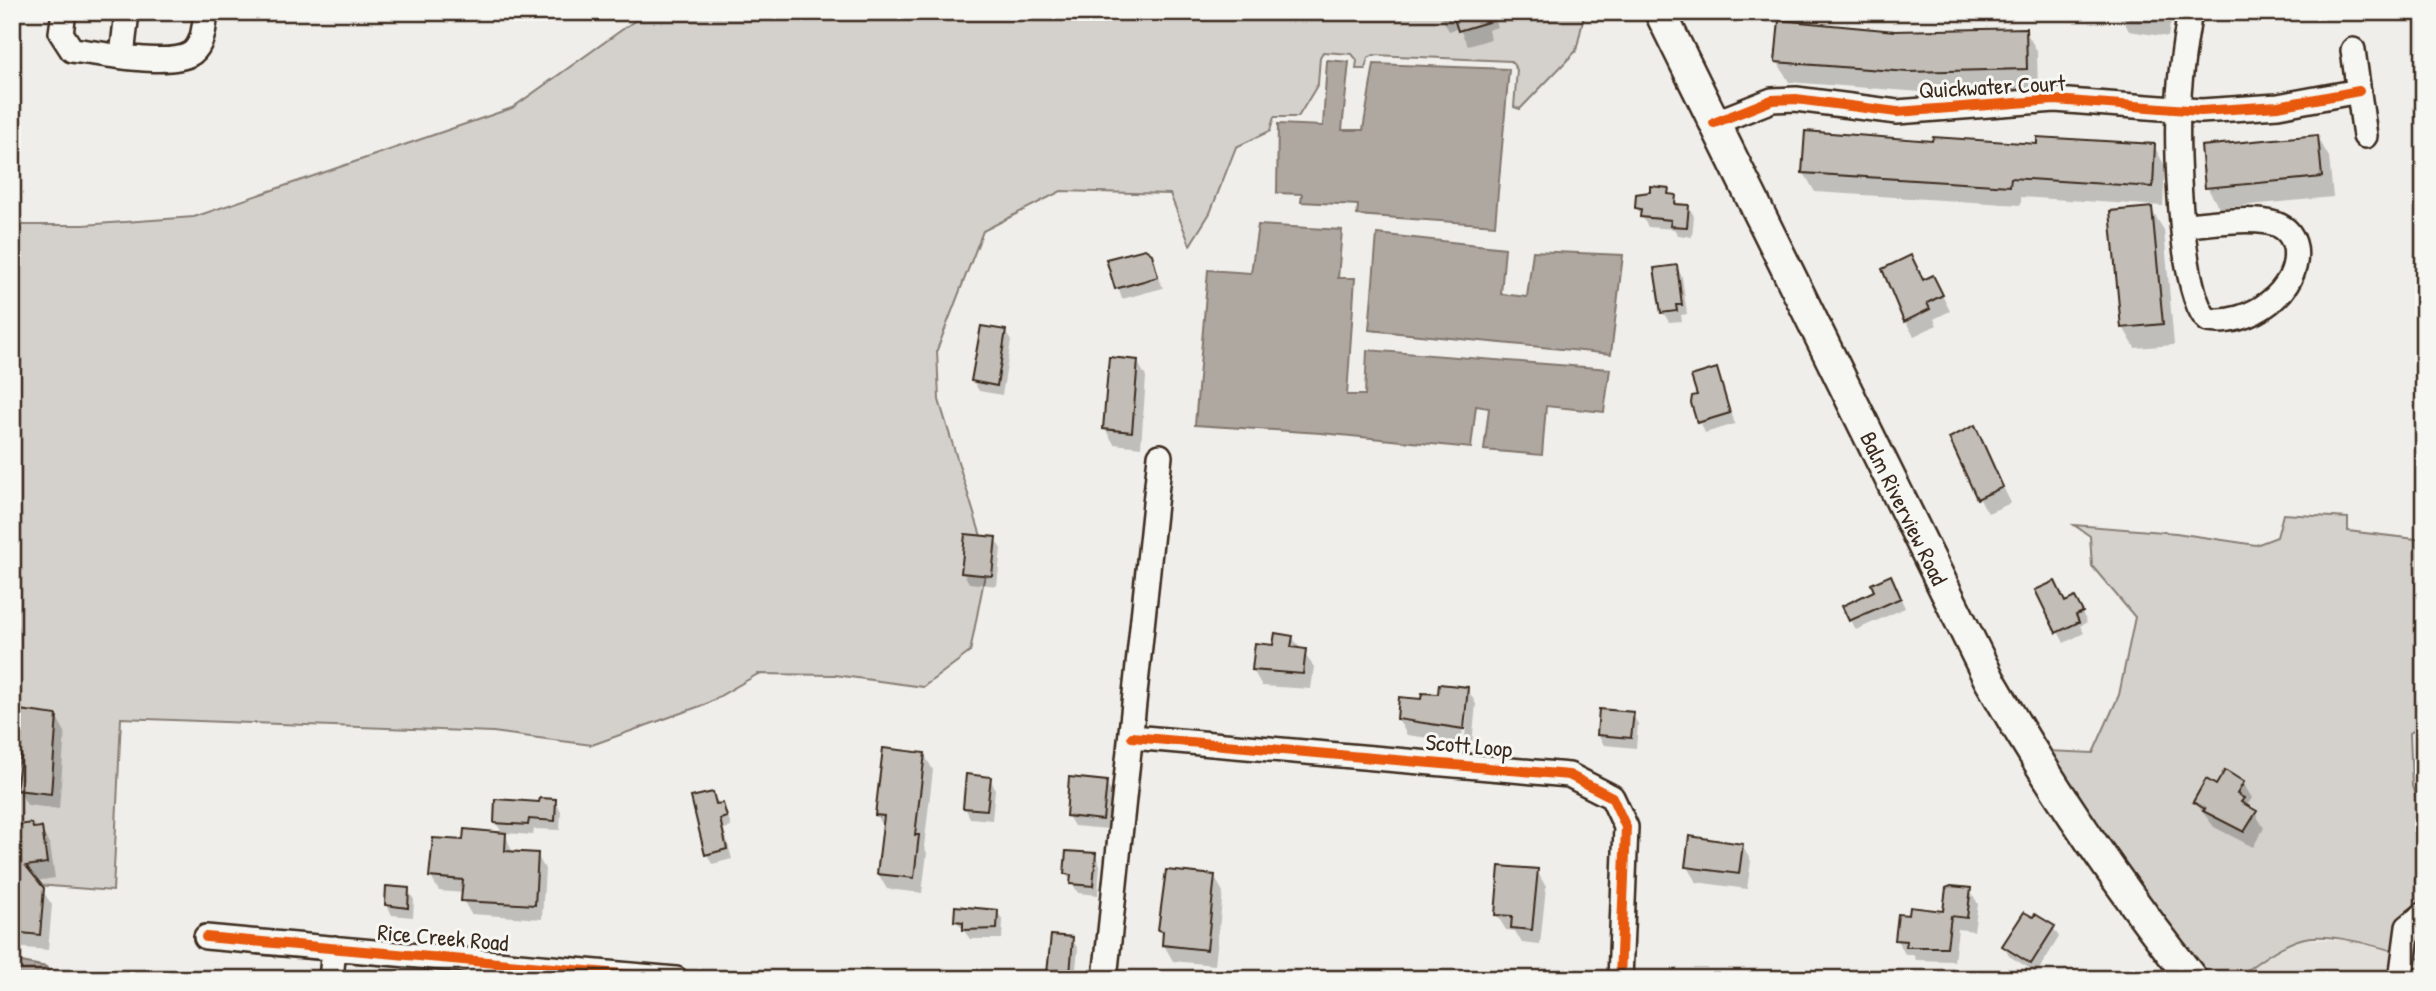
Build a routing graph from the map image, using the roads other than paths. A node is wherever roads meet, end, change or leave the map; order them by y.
1 (64, 12) edge
2 (127, 12) edge
3 (205, 12) edge
4 (1660, 12) edge
5 (2190, 12) edge
6 (2353, 50) dead end
7 (122, 56) junction
8 (2359, 91) junction
9 (2178, 110) junction
10 (1714, 123) junction
11 (2365, 136) dead end
12 (2183, 225) junction
13 (1160, 456) dead end
14 (1132, 737) junction
15 (2424, 914) edge
16 (206, 937) dead end
17 (334, 948) junction
18 (331, 979) edge
19 (676, 979) edge
20 (1105, 979) edge
21 (1620, 979) edge
22 (2192, 979) edge
23 (2401, 979) edge

1 - 7 street
2 - 7 street
3 - 7 street
4 - 10 main road, Balm Riverview Road
5 - 9 street
6 - 8 street
8 - 9 street, Quickwater Court
8 - 11 street
9 - 10 street, Quickwater Court
9 - 12 street
10 - 22 main road, Balm Riverview Road
12 - 12 street
13 - 14 street
14 - 20 street
14 - 21 street, Scott Loop
15 - 23 street
16 - 17 street, Rice Creek Road
17 - 18 street
17 - 19 street, Rice Creek Road

